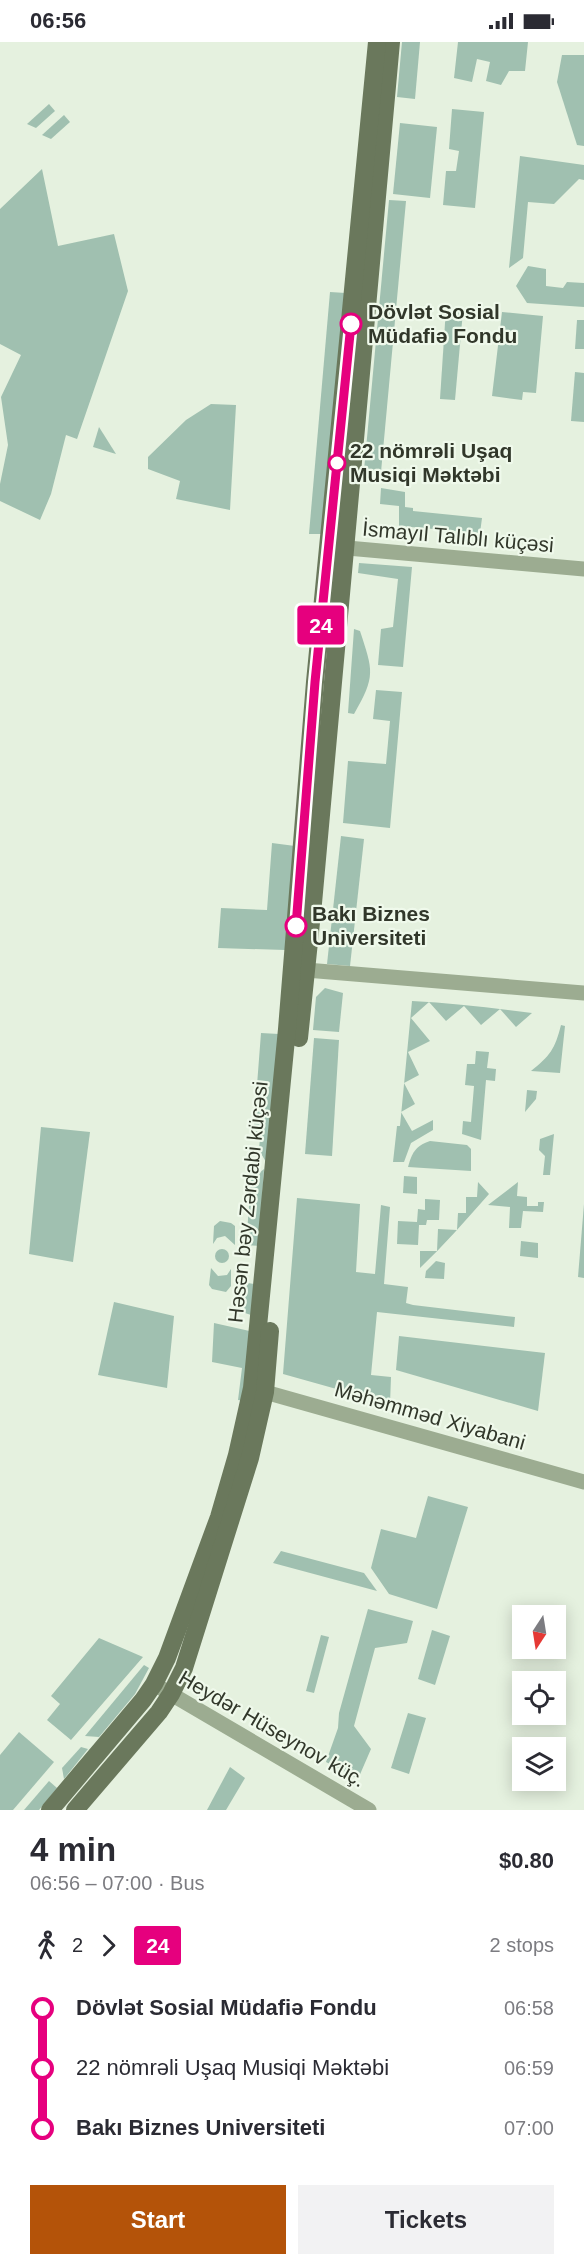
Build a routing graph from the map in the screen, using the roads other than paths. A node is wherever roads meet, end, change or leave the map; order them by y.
1 (376, 42) edge
2 (391, 42) edge
3 (337, 547) junction
4 (584, 569) edge
5 (311, 836) junction
6 (306, 970) junction
7 (584, 993) edge
8 (264, 1392) junction
9 (584, 1482) edge
10 (154, 1684) junction
11 (171, 1694) junction
12 (143, 1700) junction
13 (159, 1712) junction
14 (50, 1810) edge
15 (75, 1810) edge
16 (369, 1810) edge

1 - 3 main road
2 - 3 main road
3 - 4 street, İsmayıl Talıblı küçəsi
3 - 5 main road, Həsən bəy Zərdabi küçəsi
5 - 6 main road, Həsən bəy Zərdabi küçəsi
5 - 10 main road, Həsən bəy Zərdabi küçəsi
6 - 7 street
6 - 8 main road, Həsən bəy Zərdabi küçəsi
8 - 9 street, Məhəmməd Xiyabani
8 - 11 main road, Həsən bəy Zərdabi küçəsi
10 - 11 street, Heydər Hüseynov küç.
10 - 12 main road, Həsən bəy Zərdabi küçəsi
11 - 13 main road, Həsən bəy Zərdabi küçəsi
11 - 16 street, Heydər Hüseynov küç.
12 - 13 main road
12 - 14 main road, Həsən bəy Zərdabi küçəsi
13 - 15 main road, Həsən bəy Zərdabi küçəsi

